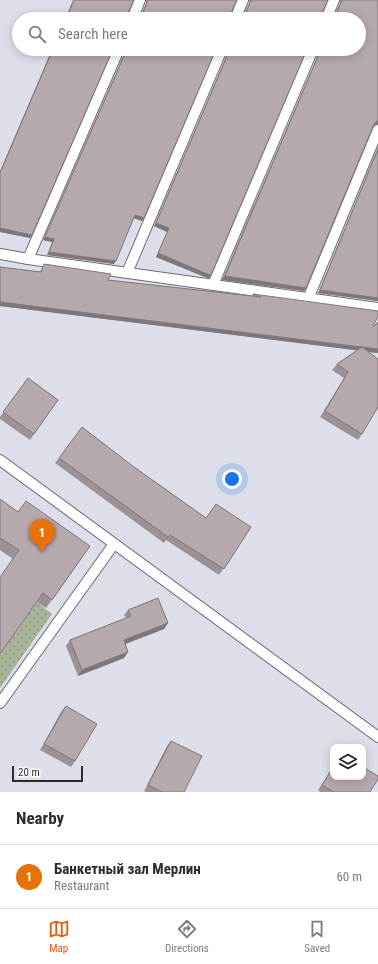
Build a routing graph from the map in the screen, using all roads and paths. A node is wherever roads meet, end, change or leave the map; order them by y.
1 (140, 0) edge
2 (242, 0) edge
3 (334, 0) edge
4 (135, 12) edge
5 (237, 12) edge
6 (329, 12) edge
7 (116, 56) edge
8 (219, 56) edge
9 (310, 56) edge
10 (378, 130) edge
11 (0, 254) edge
12 (28, 259) junction
13 (127, 273) junction
14 (212, 285) junction
15 (308, 299) junction
16 (378, 308) edge
17 (0, 460) edge
18 (114, 544) junction
19 (0, 703) edge
20 (378, 737) edge

1 - 4 lane
2 - 5 lane
3 - 6 lane
7 - 12 lane
8 - 13 lane
9 - 14 lane
10 - 15 lane
11 - 12 lane
12 - 13 lane
13 - 14 lane
14 - 15 lane
15 - 16 lane
17 - 18 lane
18 - 19 lane
18 - 20 lane

